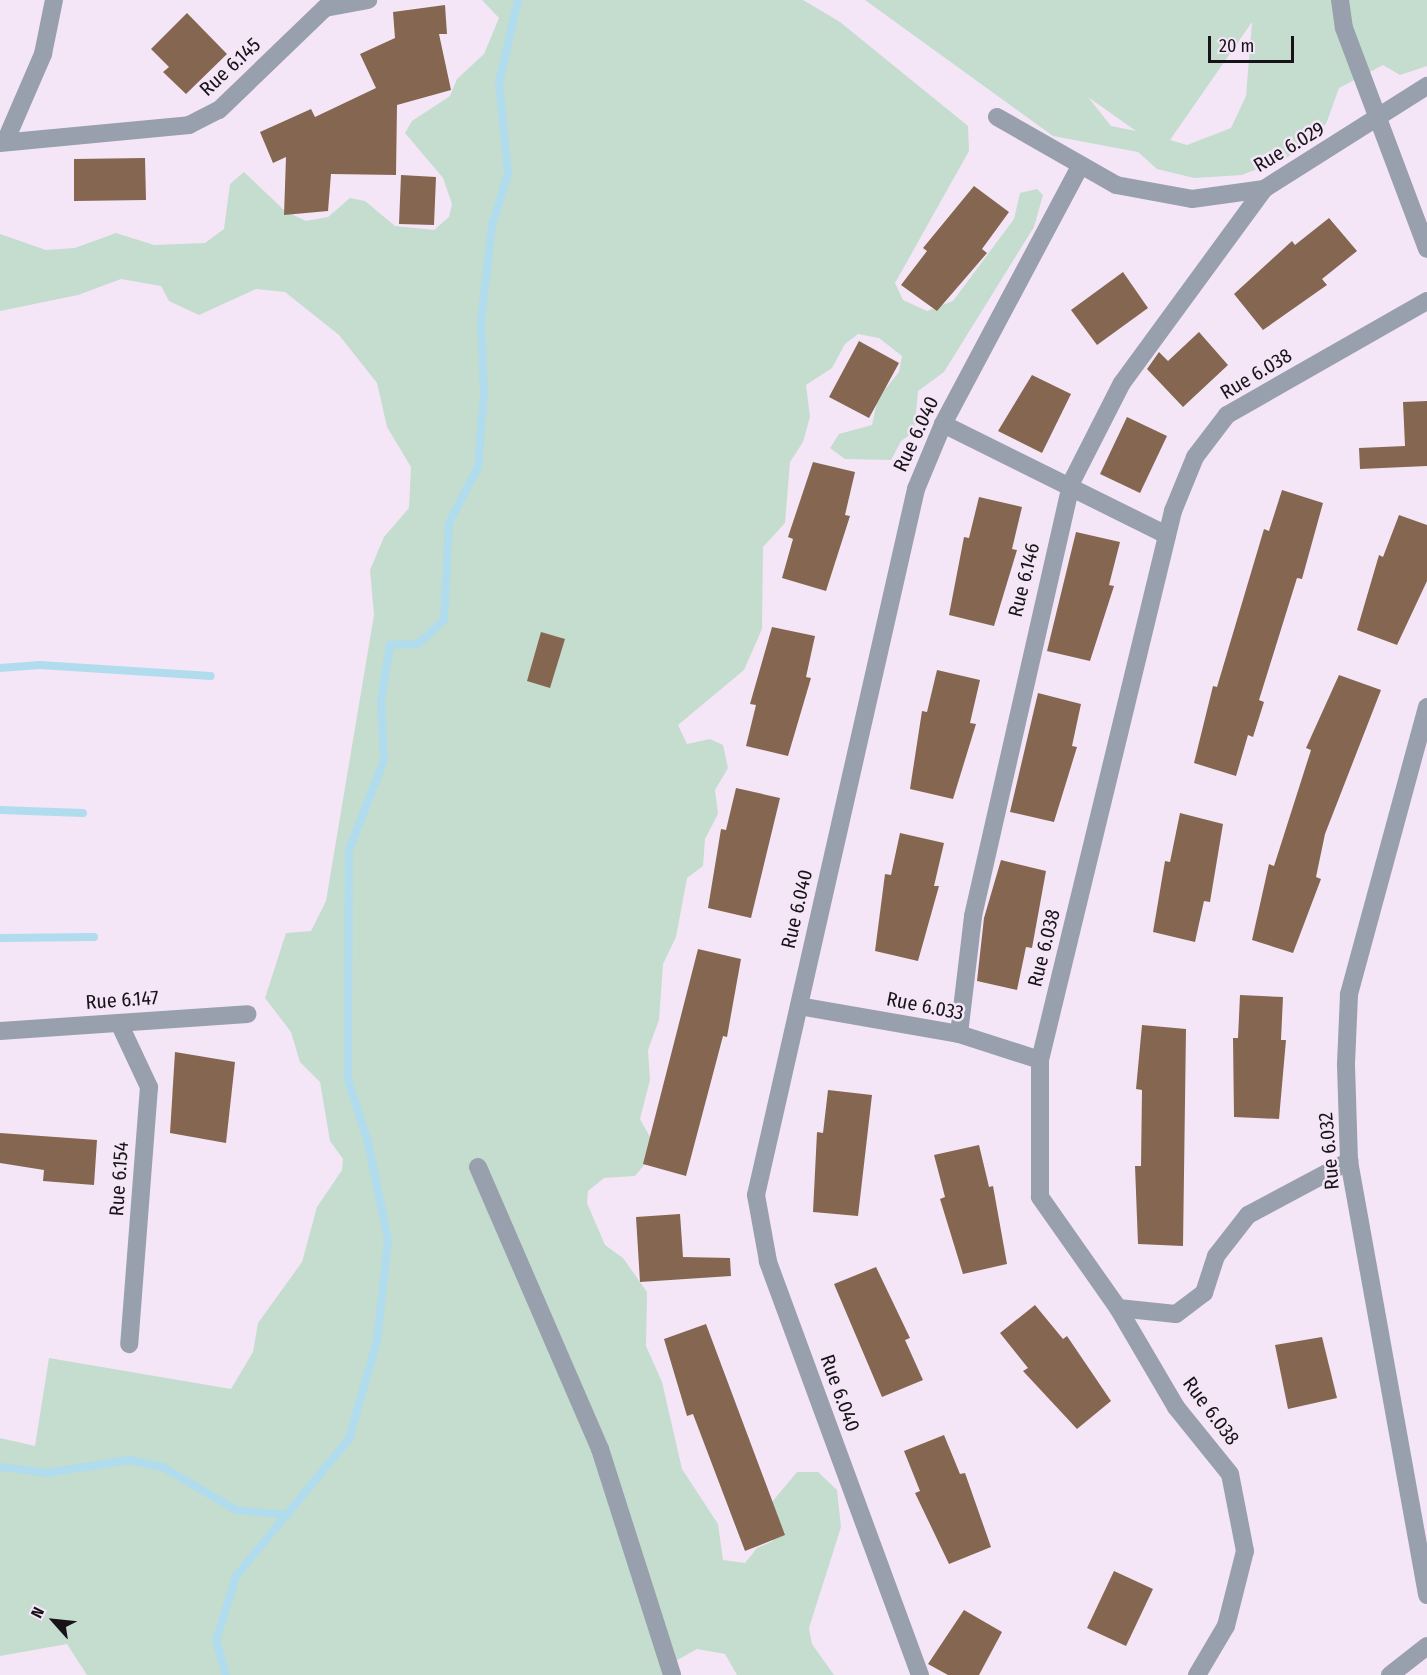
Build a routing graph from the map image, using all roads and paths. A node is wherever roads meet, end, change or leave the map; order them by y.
1 (54, 0) edge
2 (368, 0) edge
3 (1340, 0) edge
4 (1427, 86) edge
5 (997, 117) dead end
6 (1381, 117) junction
7 (2, 142) edge
8 (1079, 168) junction
9 (1264, 189) junction
10 (1427, 249) edge
11 (1427, 301) edge
12 (943, 424) junction
13 (1071, 483) junction
14 (1167, 535) junction
15 (1427, 707) edge
16 (799, 1006) junction
17 (247, 1014) dead end
18 (119, 1023) junction
19 (0, 1031) edge
20 (958, 1034) junction
21 (1040, 1060) junction
22 (1349, 1161) junction
23 (478, 1167) dead end
24 (1118, 1308) junction
25 (129, 1344) dead end
26 (1427, 1595) edge
27 (1427, 1646) edge
28 (672, 1675) edge
29 (920, 1675) edge
30 (1197, 1675) edge
31 (1390, 1675) edge

1 - 7 street
2 - 7 street, Rue 6.145
3 - 6 street
4 - 6 street, Rue 6.029
5 - 8 street, Rue 6.029
6 - 9 street, Rue 6.029
6 - 10 street
8 - 9 street, Rue 6.029
8 - 12 street, Rue 6.040
9 - 13 street, Rue 6.146
11 - 14 street, Rue 6.038
12 - 13 street
12 - 16 street, Rue 6.040
13 - 14 street
13 - 20 street, Rue 6.146
14 - 21 street, Rue 6.038
15 - 22 street, Rue 6.032
16 - 20 street, Rue 6.033
16 - 29 street, Rue 6.040
17 - 18 street, Rue 6.147
18 - 19 street, Rue 6.147
18 - 25 street, Rue 6.154
20 - 21 street, Rue 6.033
21 - 24 street, Rue 6.038
22 - 24 street
22 - 26 street, Rue 6.032
23 - 28 street
24 - 30 street, Rue 6.038
27 - 31 street

